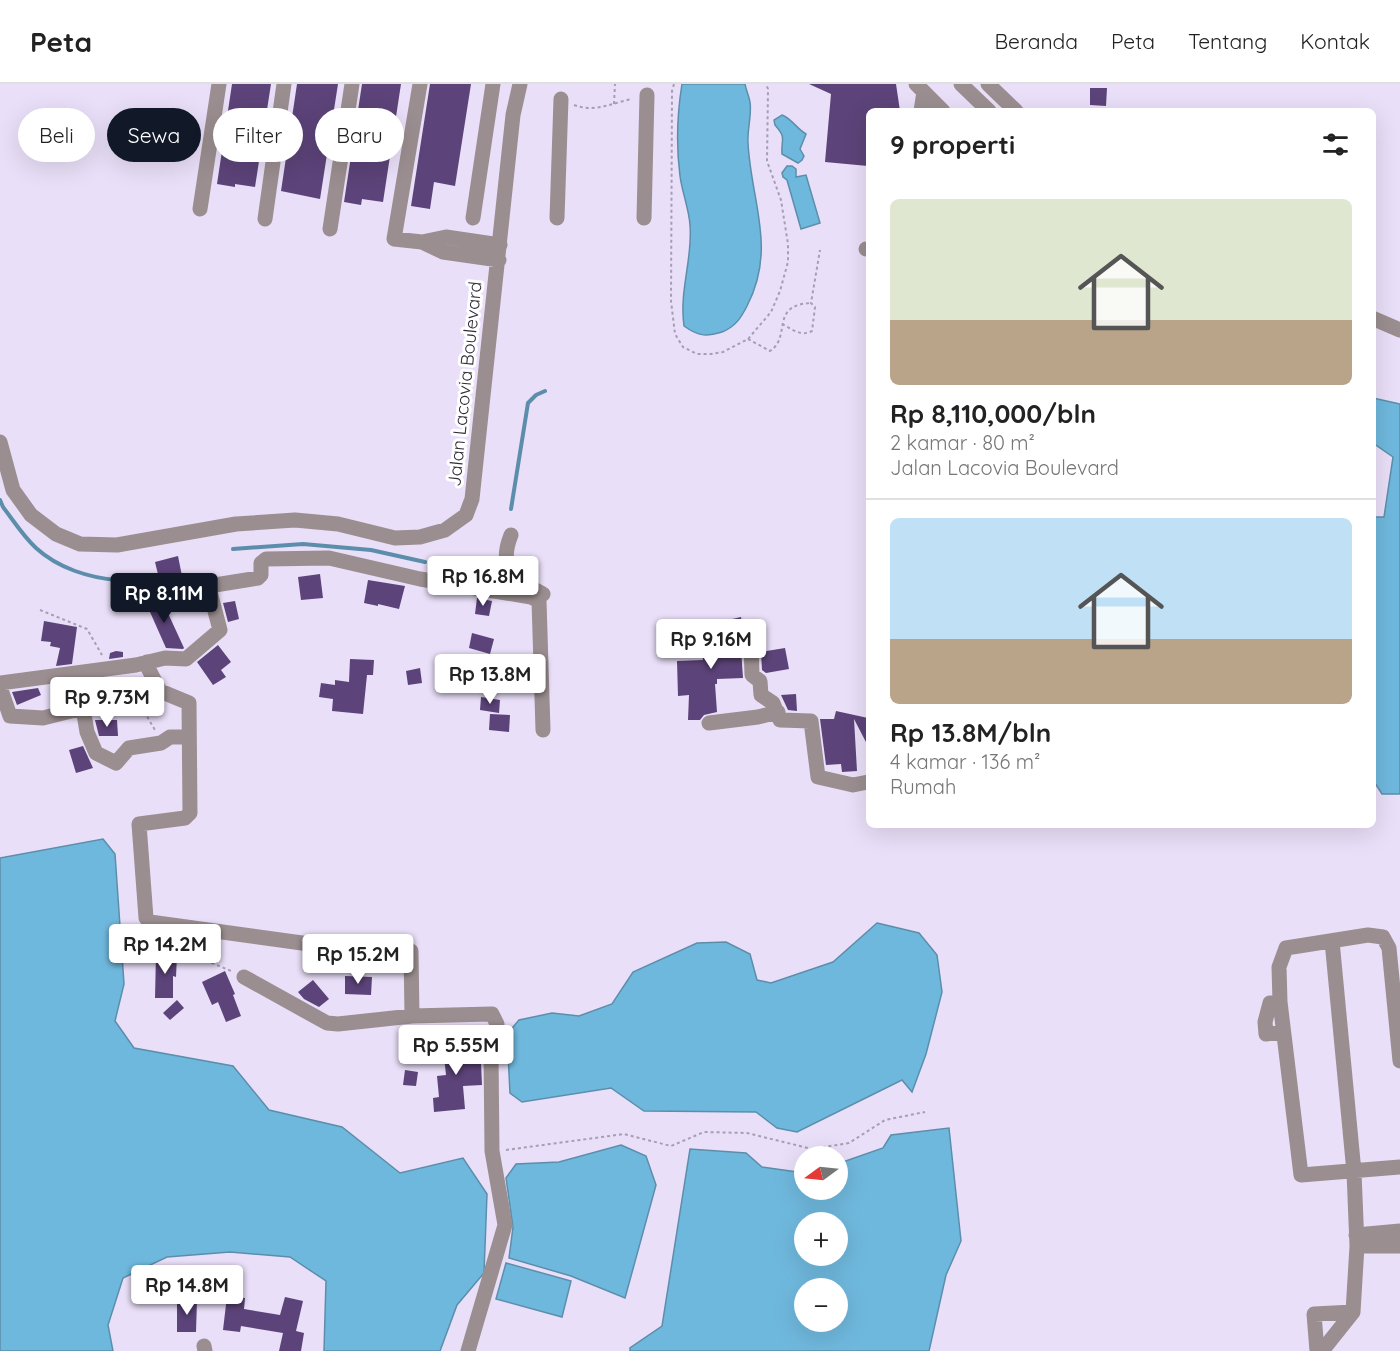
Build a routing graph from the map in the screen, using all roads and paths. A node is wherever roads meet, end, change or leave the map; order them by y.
1 (219, 84) edge
2 (285, 84) edge
3 (352, 84) edge
4 (420, 84) edge
5 (493, 84) edge
6 (520, 84) edge
7 (615, 84) edge
8 (674, 84) edge
9 (766, 84) edge
10 (961, 84) edge
11 (988, 84) edge
12 (920, 88) edge
13 (647, 91) edge
14 (561, 99) joint
15 (614, 104) junction
16 (921, 108) edge
17 (940, 108) edge
18 (986, 108) edge
19 (1013, 108) edge
20 (200, 209) dead end
21 (473, 218) dead end
22 (556, 218) dead end
23 (644, 218) dead end
24 (265, 219) dead end
25 (330, 229) dead end
26 (820, 250) dead end
27 (500, 252) junction
28 (811, 303) junction
29 (1376, 320) edge
30 (782, 324) junction
31 (1400, 330) edge
32 (748, 339) junction
33 (0, 441) edge
34 (511, 535) dead end
35 (539, 601) junction
36 (751, 643) dead end
37 (147, 662) junction
38 (0, 685) edge
39 (778, 712) junction
40 (709, 723) dead end
41 (543, 730) dead end
42 (189, 736) junction
43 (866, 782) edge
44 (193, 928) junction
45 (1332, 941) junction
46 (244, 977) joint
47 (412, 1016) junction
48 (1400, 1060) edge
49 (925, 1112) dead end
50 (492, 1151) junction
51 (1400, 1167) edge
52 (1353, 1172) junction
53 (1400, 1231) edge
54 (1357, 1241) junction
55 (1400, 1246) edge
56 (1353, 1312) junction
57 (468, 1351) edge
58 (1317, 1351) edge
59 (1322, 1351) edge

1 - 20 street
2 - 24 street
3 - 25 street
4 - 27 street
5 - 21 street
6 - 27 street, Jalan Lacovia Boulevard
7 - 15 path
8 - 32 path
9 - 32 path
10 - 18 street
11 - 19 street
12 - 16 street
12 - 17 street
13 - 15 path
13 - 23 street
14 - 15 path
14 - 22 street
26 - 28 path
27 - 33 street, Jalan Lacovia Boulevard
28 - 30 path
28 - 30 path
29 - 31 street
30 - 32 path
34 - 35 street
35 - 37 street
35 - 41 street
36 - 39 street
37 - 38 street
37 - 42 street
38 - 42 street
39 - 40 street
39 - 43 street
42 - 44 street
44 - 46 path
44 - 47 street
45 - 48 street
45 - 52 street
45 - 52 street
46 - 47 street
47 - 50 street
49 - 50 path
50 - 57 street
51 - 52 street
52 - 54 street
53 - 54 street
54 - 55 street
54 - 56 street
56 - 58 street
56 - 59 street

